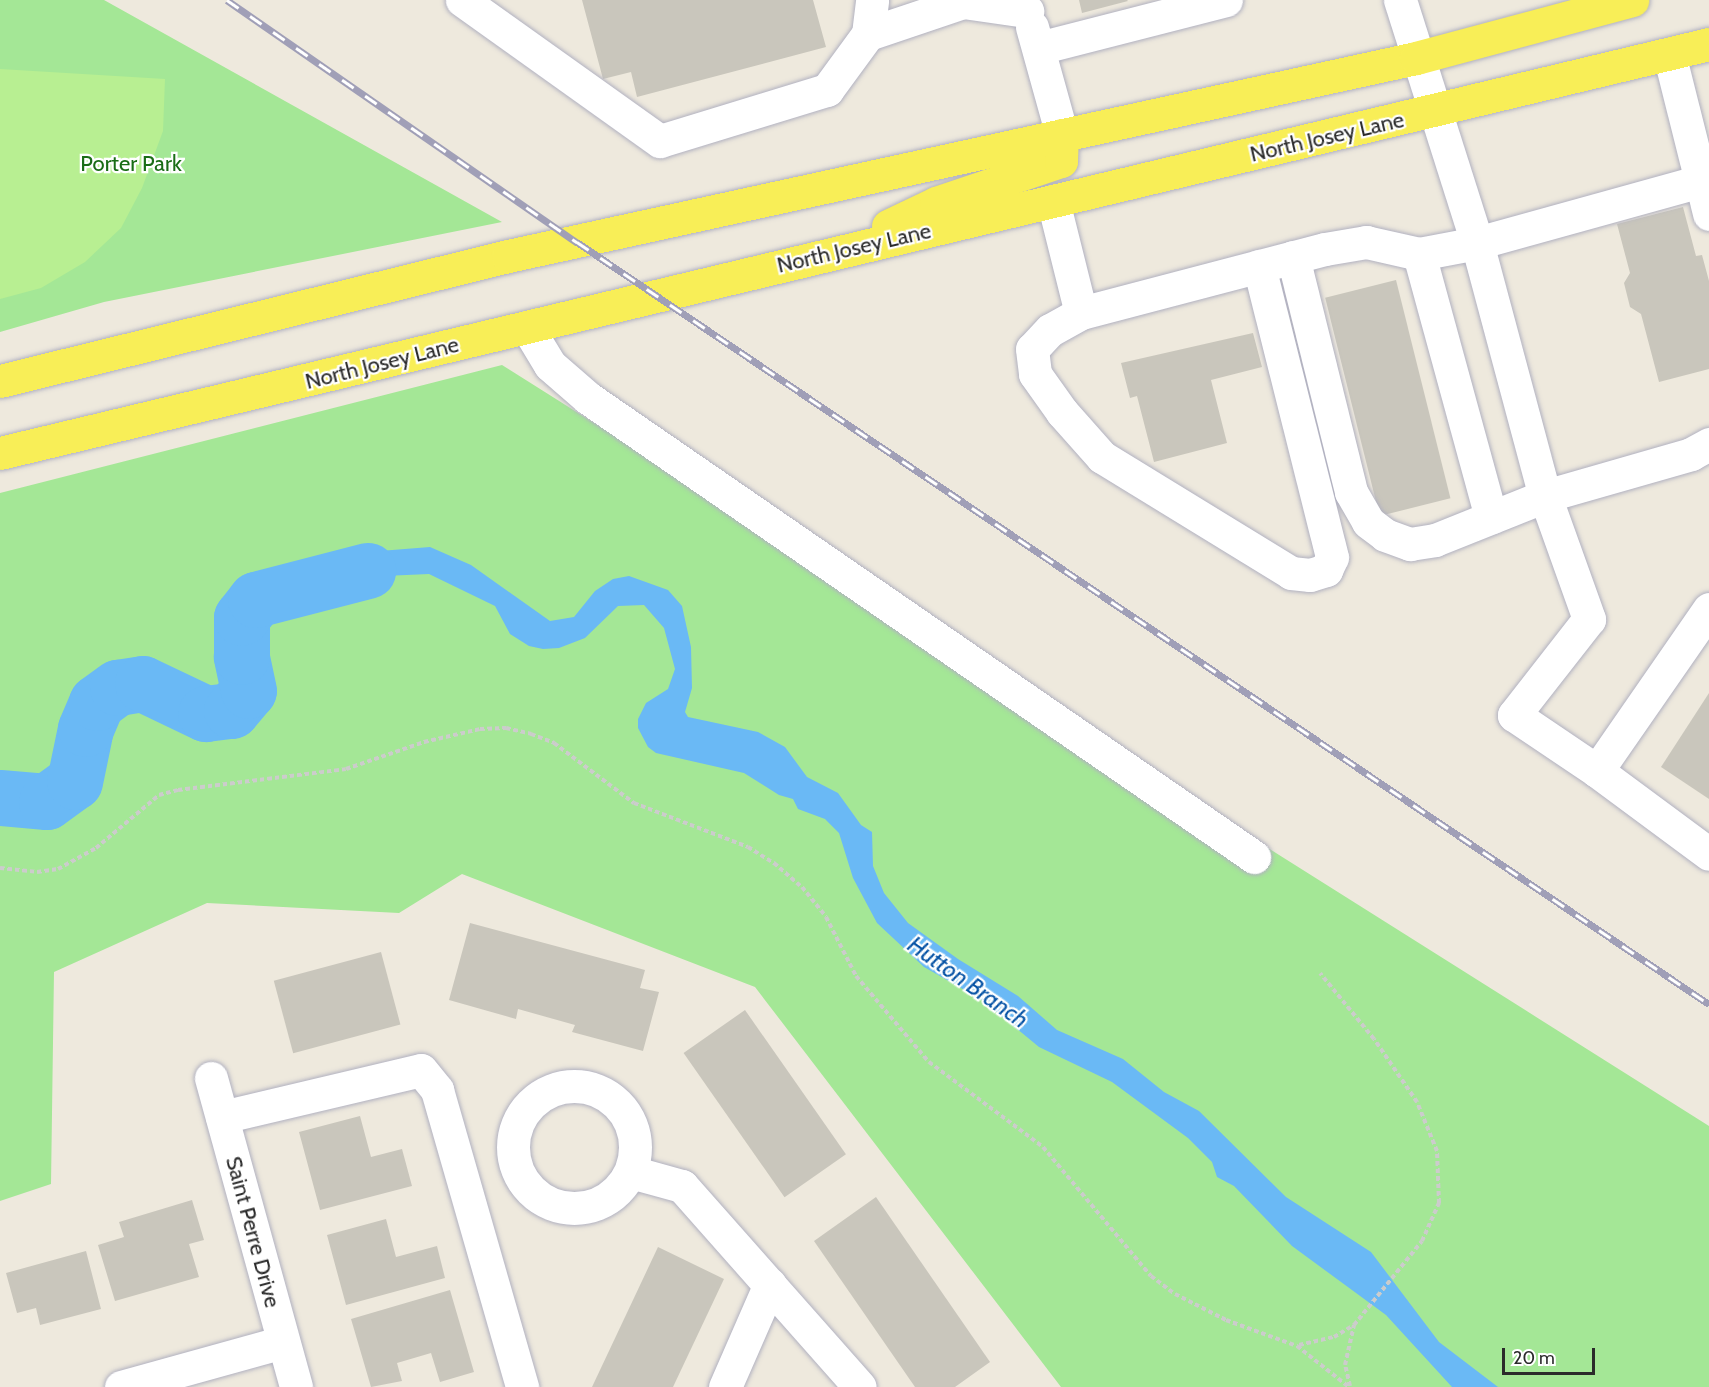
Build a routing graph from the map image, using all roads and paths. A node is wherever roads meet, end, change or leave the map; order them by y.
1 (462, 0) edge
2 (872, 0) edge
3 (1226, 0) edge
4 (1400, 0) edge
5 (1632, 0) edge
6 (1026, 6) edge
7 (868, 34) junction
8 (1709, 44) edge
9 (1039, 48) junction
10 (1669, 54) junction
11 (1416, 58) junction
12 (1433, 112) junction
13 (1062, 135) junction
14 (1701, 181) junction
15 (1053, 201) junction
16 (1709, 214) edge
17 (1477, 243) junction
18 (830, 254) junction
19 (1419, 254) junction
20 (1293, 257) junction
21 (1259, 266) junction
22 (1081, 313) junction
23 (528, 327) junction
24 (0, 381) edge
25 (1709, 444) edge
26 (0, 453) edge
27 (1545, 495) junction
28 (1491, 517) junction
29 (1709, 609) edge
30 (1597, 771) junction
31 (1709, 854) edge
32 (1254, 857) dead end
33 (0, 868) edge
34 (1320, 973) dead end
35 (211, 1078) dead end
36 (222, 1117) junction
37 (631, 1172) dead end
38 (770, 1284) junction
39 (1354, 1324) junction
40 (283, 1342) junction
41 (1298, 1346) junction
42 (121, 1387) edge
43 (296, 1387) edge
44 (522, 1387) edge
45 (725, 1387) edge
46 (860, 1387) edge
47 (1350, 1387) edge

1 - 7 street
2 - 7 street
3 - 9 street
4 - 11 street
5 - 11 main road
6 - 7 street
6 - 9 street
8 - 10 main road, North Josey Lane
9 - 13 street
10 - 12 main road, North Josey Lane
10 - 14 street
11 - 12 street
11 - 13 main road
12 - 15 main road, North Josey Lane
12 - 17 street
13 - 18 main road
13 - 24 main road
14 - 16 street
14 - 17 street
15 - 18 main road, North Josey Lane
15 - 22 street
17 - 19 street
17 - 27 street
18 - 23 main road, North Josey Lane
19 - 20 street
19 - 28 street
20 - 21 street
20 - 28 street
21 - 22 street
21 - 22 street
23 - 26 main road, North Josey Lane
23 - 32 street
25 - 27 street
27 - 28 street
27 - 30 street
29 - 30 street
30 - 31 street
33 - 41 path
34 - 39 path
35 - 36 street, Saint Perre Drive
36 - 40 street, Saint Perre Drive
36 - 44 street
37 - 38 street
38 - 45 street
38 - 46 street
39 - 41 path
39 - 47 path
40 - 42 street
40 - 43 street, Saint Perre Drive
41 - 47 path

